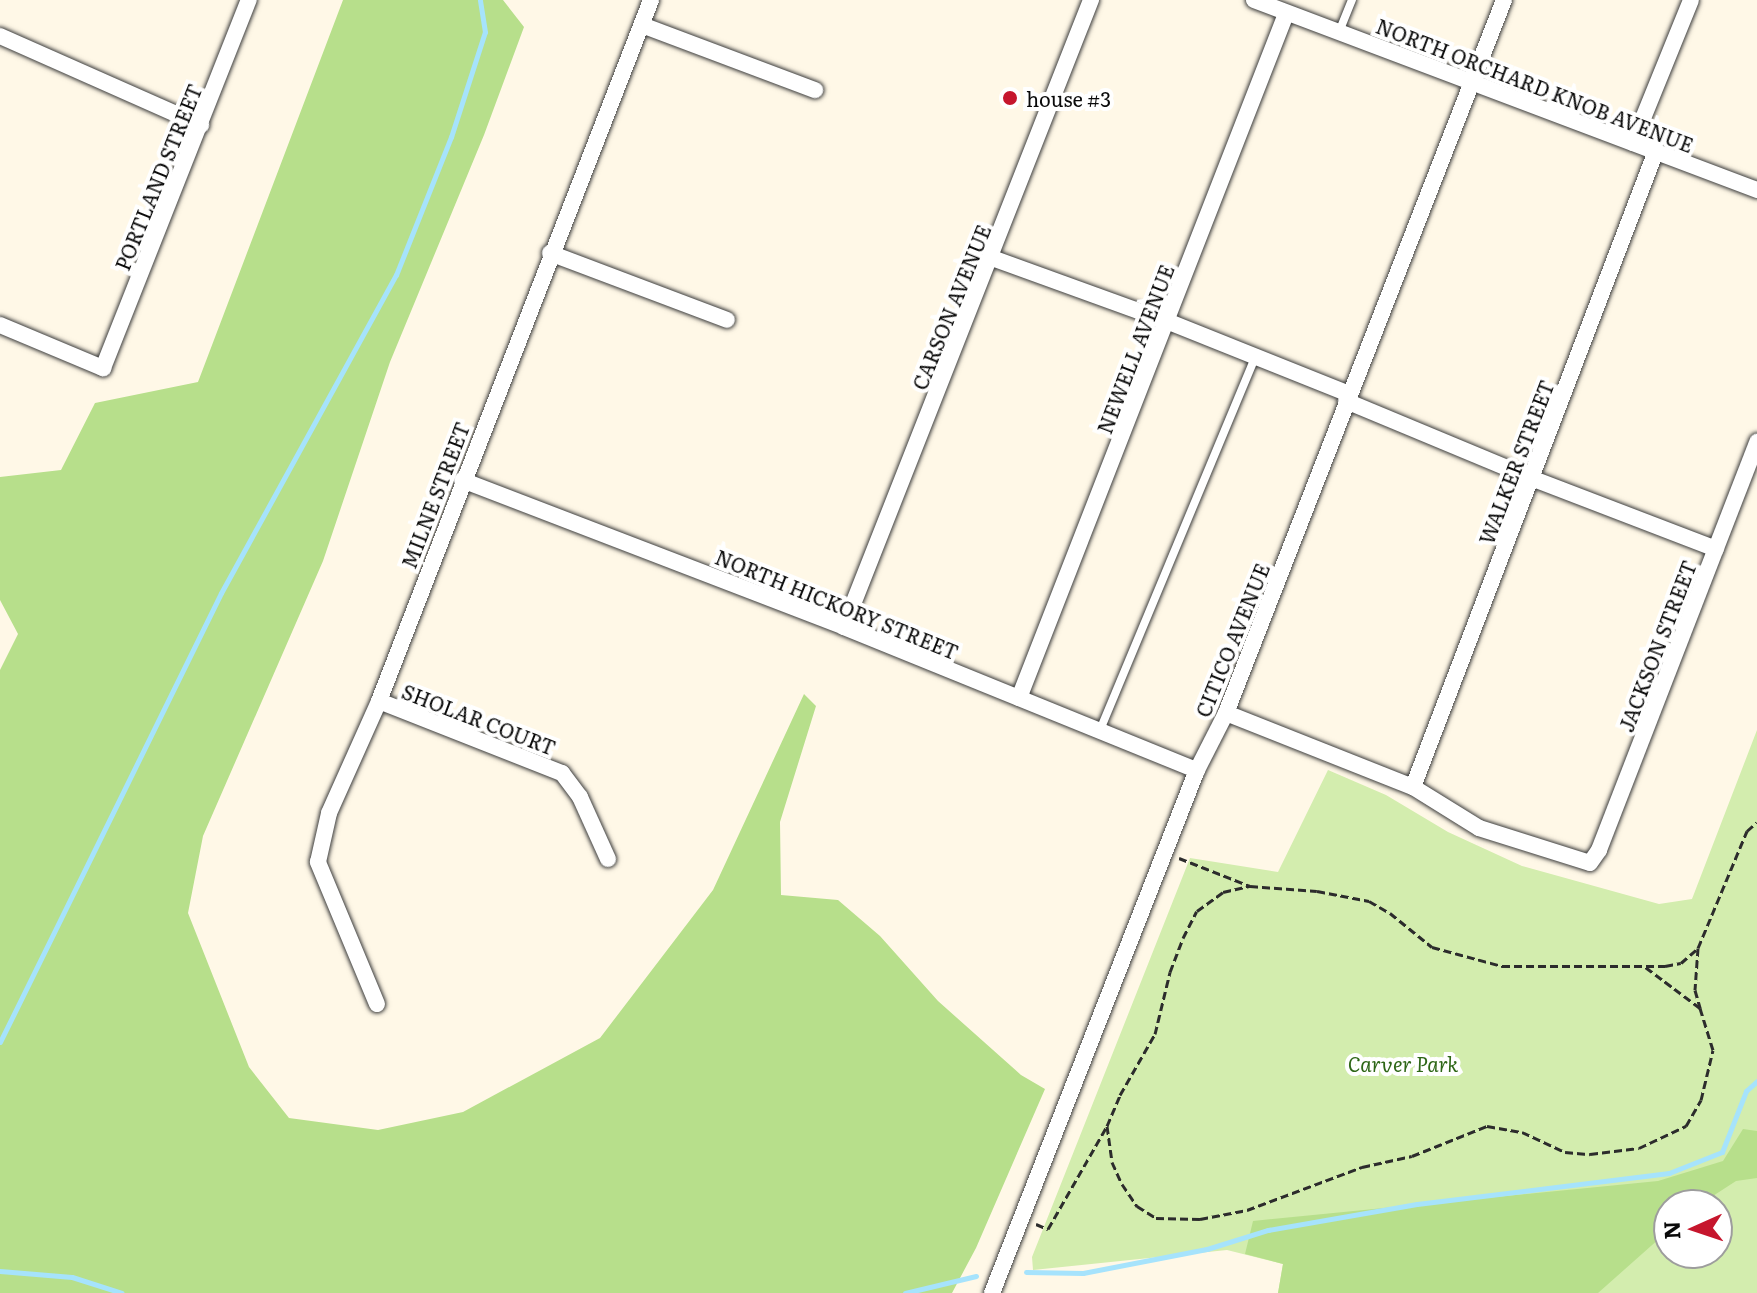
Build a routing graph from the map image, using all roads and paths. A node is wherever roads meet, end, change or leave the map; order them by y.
1 (249, 0) edge
2 (651, 0) edge
3 (1091, 0) edge
4 (1254, 0) edge
5 (1352, 0) edge
6 (1504, 0) edge
7 (1691, 0) edge
8 (1286, 14) junction
9 (642, 25) junction
10 (1339, 33) junction
11 (0, 36) edge
12 (1474, 82) junction
13 (815, 90) dead end
14 (201, 125) junction
15 (1633, 143) junction
16 (1656, 151) junction
17 (1757, 190) edge
18 (550, 253) junction
19 (992, 258) junction
20 (727, 320) dead end
21 (1169, 322) junction
22 (0, 325) edge
23 (1256, 356) junction
24 (1348, 397) junction
25 (1757, 442) edge
26 (1531, 478) junction
27 (462, 480) junction
28 (1716, 549) junction
29 (844, 627) junction
30 (1019, 698) junction
31 (379, 701) junction
32 (1226, 713) junction
33 (1100, 731) junction
34 (1197, 770) junction
35 (1413, 787) junction
36 (1757, 822) edge
37 (1165, 853) junction
38 (608, 859) dead end
39 (1250, 886) junction
40 (1698, 948) junction
41 (1644, 966) junction
42 (377, 1004) dead end
43 (1700, 1008) junction
44 (1107, 1126) junction
45 (1022, 1217) junction
46 (992, 1293) edge

1 - 14 street, PORTLAND STREET
2 - 9 street, MILNE STREET
3 - 19 street, CARSON AVENUE
4 - 8 street, NORTH ORCHARD KNOB AVENUE
5 - 10 lane
6 - 12 street, CITICO AVENUE
7 - 15 street
8 - 10 street, NORTH ORCHARD KNOB AVENUE
8 - 21 street, NEWELL AVENUE
9 - 13 street
9 - 18 street, MILNE STREET
10 - 12 street, NORTH ORCHARD KNOB AVENUE
11 - 14 street
12 - 15 street, NORTH ORCHARD KNOB AVENUE
12 - 24 street, CITICO AVENUE
14 - 22 street, PORTLAND STREET
15 - 16 street, NORTH ORCHARD KNOB AVENUE
16 - 17 street, NORTH ORCHARD KNOB AVENUE
16 - 26 street, WALKER STREET
18 - 20 street
18 - 27 street, MILNE STREET
19 - 21 street
19 - 29 street, CARSON AVENUE
21 - 23 street
21 - 30 street, NEWELL AVENUE
23 - 24 street
23 - 33 lane
24 - 26 street
24 - 32 street, CITICO AVENUE
25 - 28 street, JACKSON STREET
26 - 28 street
26 - 35 street, WALKER STREET
27 - 29 street, NORTH HICKORY STREET
27 - 31 street, MILNE STREET
28 - 35 street, JACKSON STREET
29 - 30 street, NORTH HICKORY STREET
30 - 33 street, NORTH HICKORY STREET
31 - 38 street, SHOLAR COURT
31 - 42 street, MILNE STREET
32 - 34 street, CITICO AVENUE
32 - 35 street
33 - 34 street, NORTH HICKORY STREET
34 - 37 street, CITICO AVENUE
36 - 40 path
37 - 39 path
37 - 45 street, CITICO AVENUE
39 - 41 path
39 - 44 path
40 - 41 path
40 - 43 path
41 - 43 path
43 - 44 path
44 - 45 path
45 - 46 street, CITICO AVENUE

